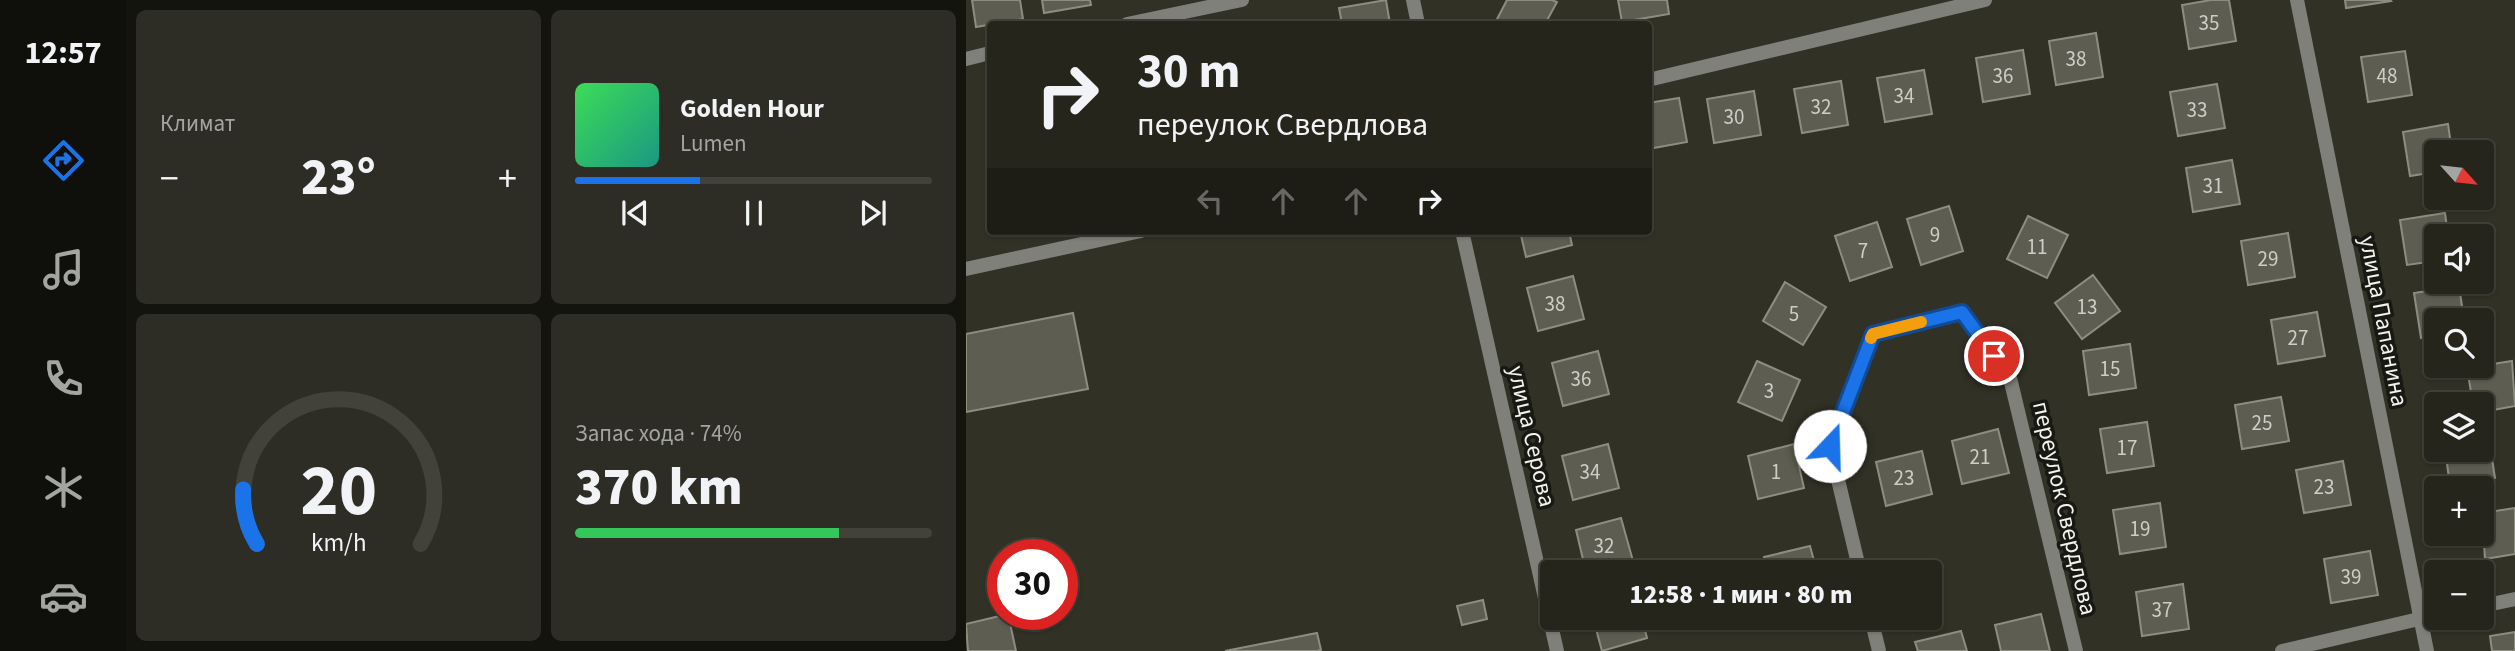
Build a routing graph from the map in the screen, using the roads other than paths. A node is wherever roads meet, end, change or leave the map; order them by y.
1 (1242, 0) edge
2 (1413, 0) edge
3 (1984, 0) edge
4 (2297, 0) edge
5 (1141, 21) edge
6 (1417, 21) edge
7 (987, 54) edge
8 (966, 59) edge
9 (1652, 79) edge
10 (1123, 235) edge
11 (1463, 235) edge
12 (966, 269) edge
13 (1857, 560) edge
14 (2515, 599) edge
15 (2494, 603) edge
16 (2424, 617) edge
17 (2420, 618) junction
18 (1874, 630) edge
19 (1557, 651) edge
20 (1879, 651) edge
21 (2076, 651) edge
22 (2283, 651) edge
23 (2427, 651) edge

1 - 5 street
2 - 6 street
3 - 9 street
4 - 17 street, улица Папанина
7 - 8 street
10 - 12 street
11 - 19 street, улица Серова
13 - 21 street, переулок Свердлова
14 - 15 street
16 - 17 street
17 - 22 street
17 - 23 street, улица Папанина
18 - 20 street

